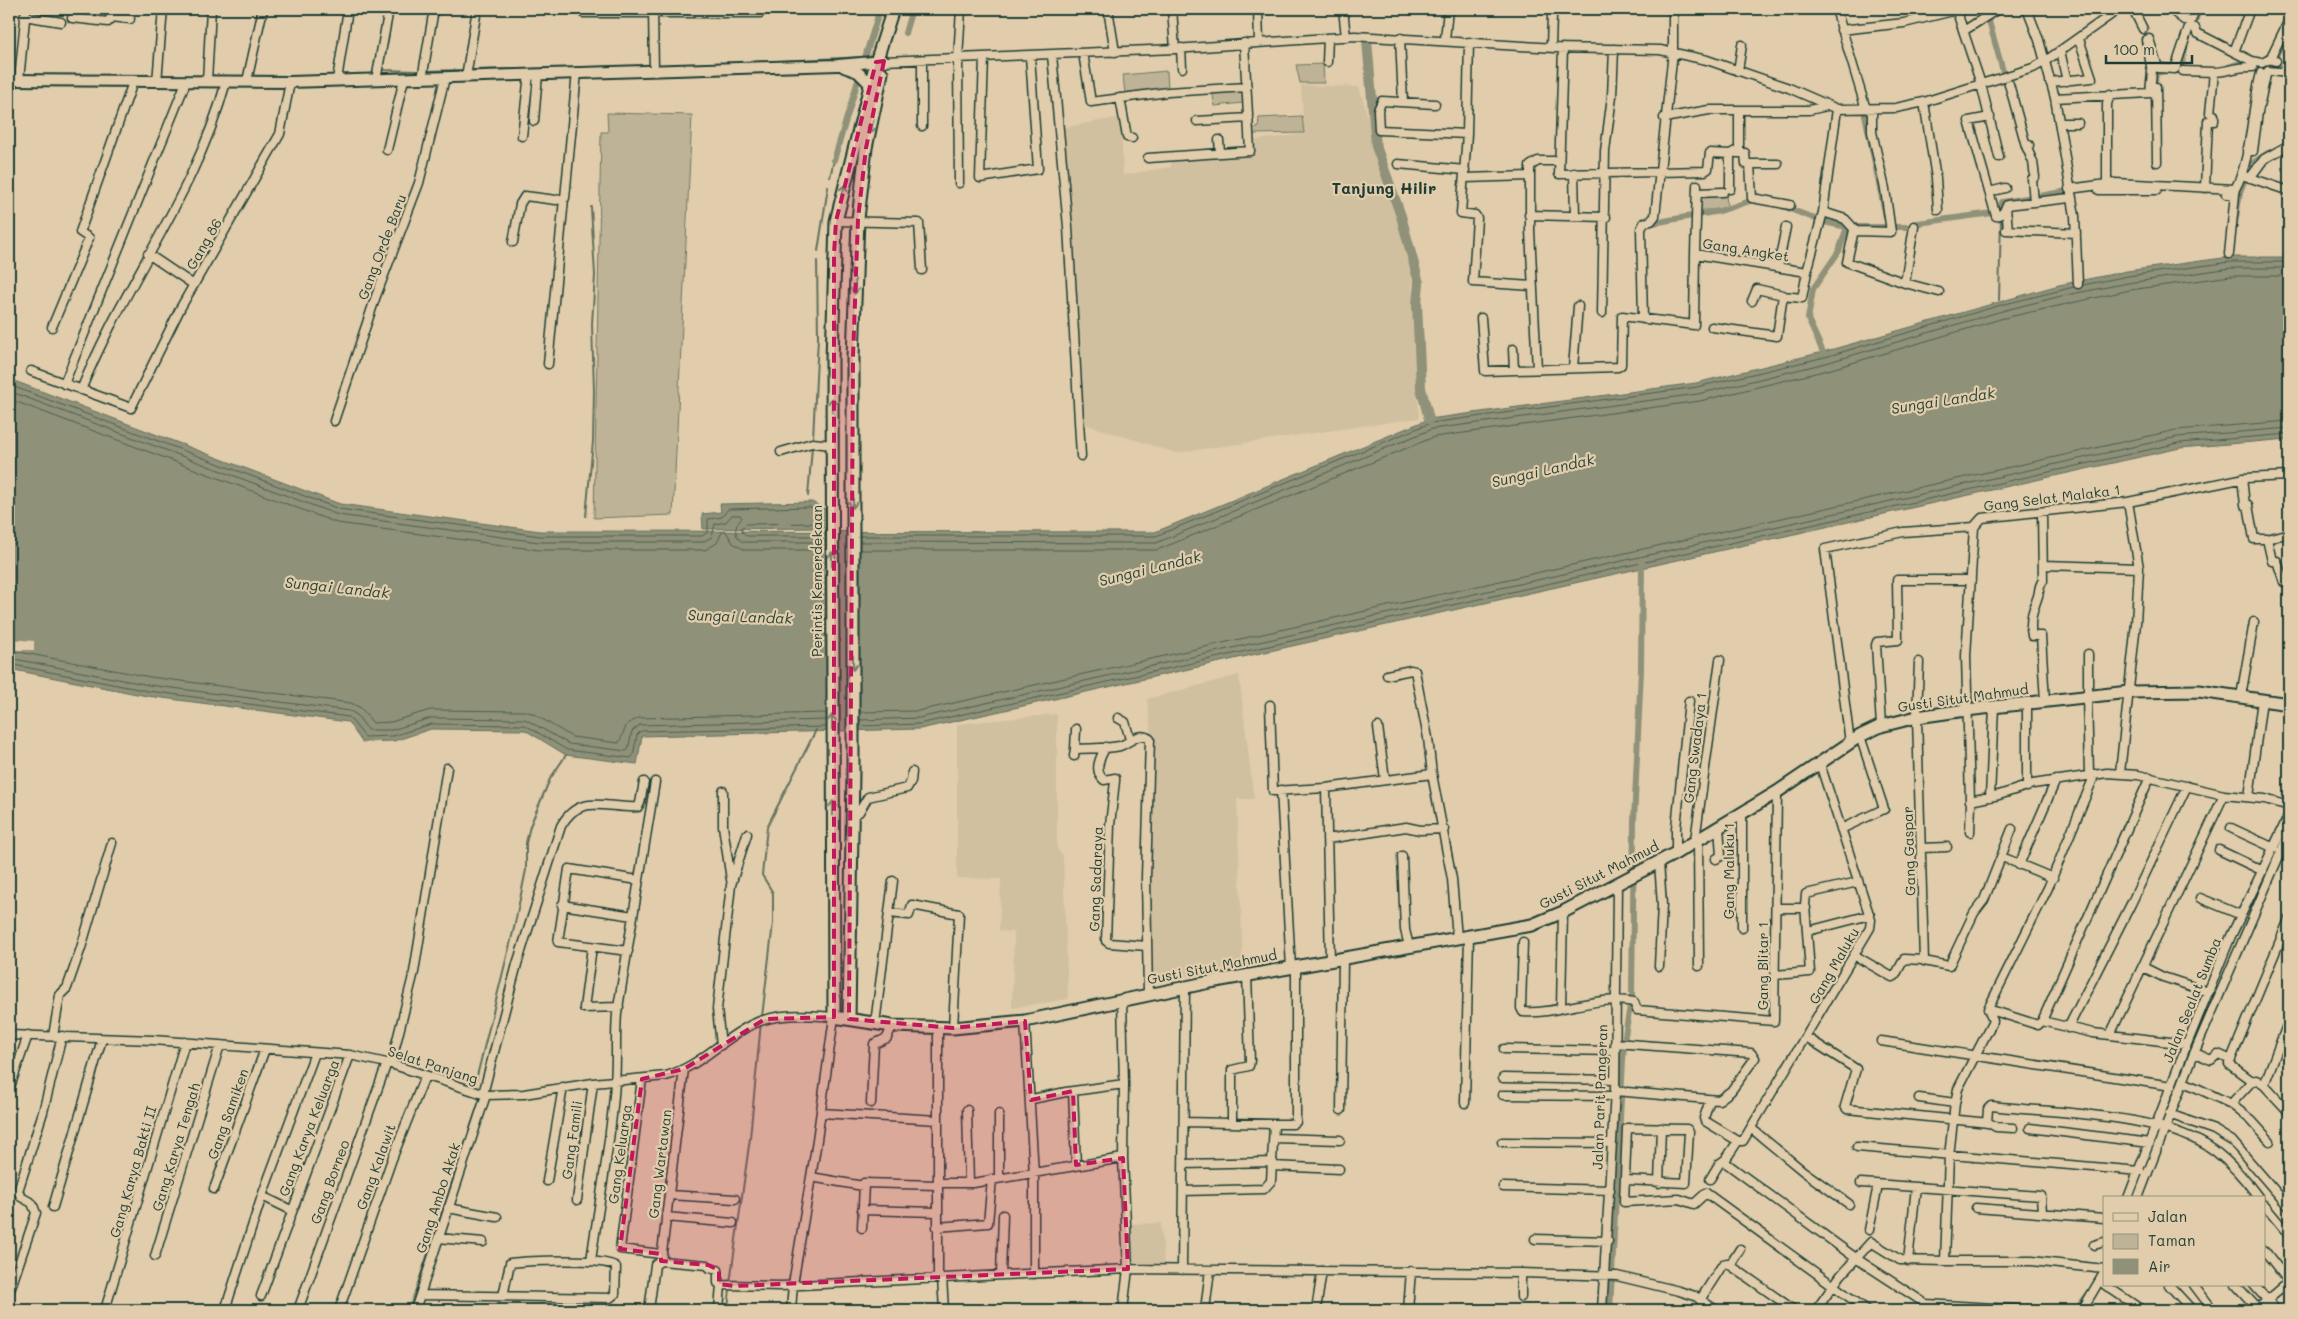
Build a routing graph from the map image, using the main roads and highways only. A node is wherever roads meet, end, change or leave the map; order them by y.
1 (892, 9) edge
2 (899, 9) edge
3 (871, 62) junction
4 (838, 65) junction
5 (14, 80) edge
6 (872, 86) junction
7 (2289, 704) edge
8 (852, 840) junction
9 (833, 846) junction
10 (834, 1017) joint
11 (849, 1019) junction

1 - 3 highway
2 - 3 highway
3 - 4 main road
3 - 6 highway, Perintis Kemerdekaan
3 -> 8 highway
4 - 5 main road
4 - 6 main road
9 -> 6 highway, Perintis Kemerdekaan
7 - 11 highway, Gusti Situt Mahmud
8 - 9 highway
8 - 11 highway
9 - 10 highway, Perintis Kemerdekaan
10 - 11 highway, Gusti Situt Mahmud

